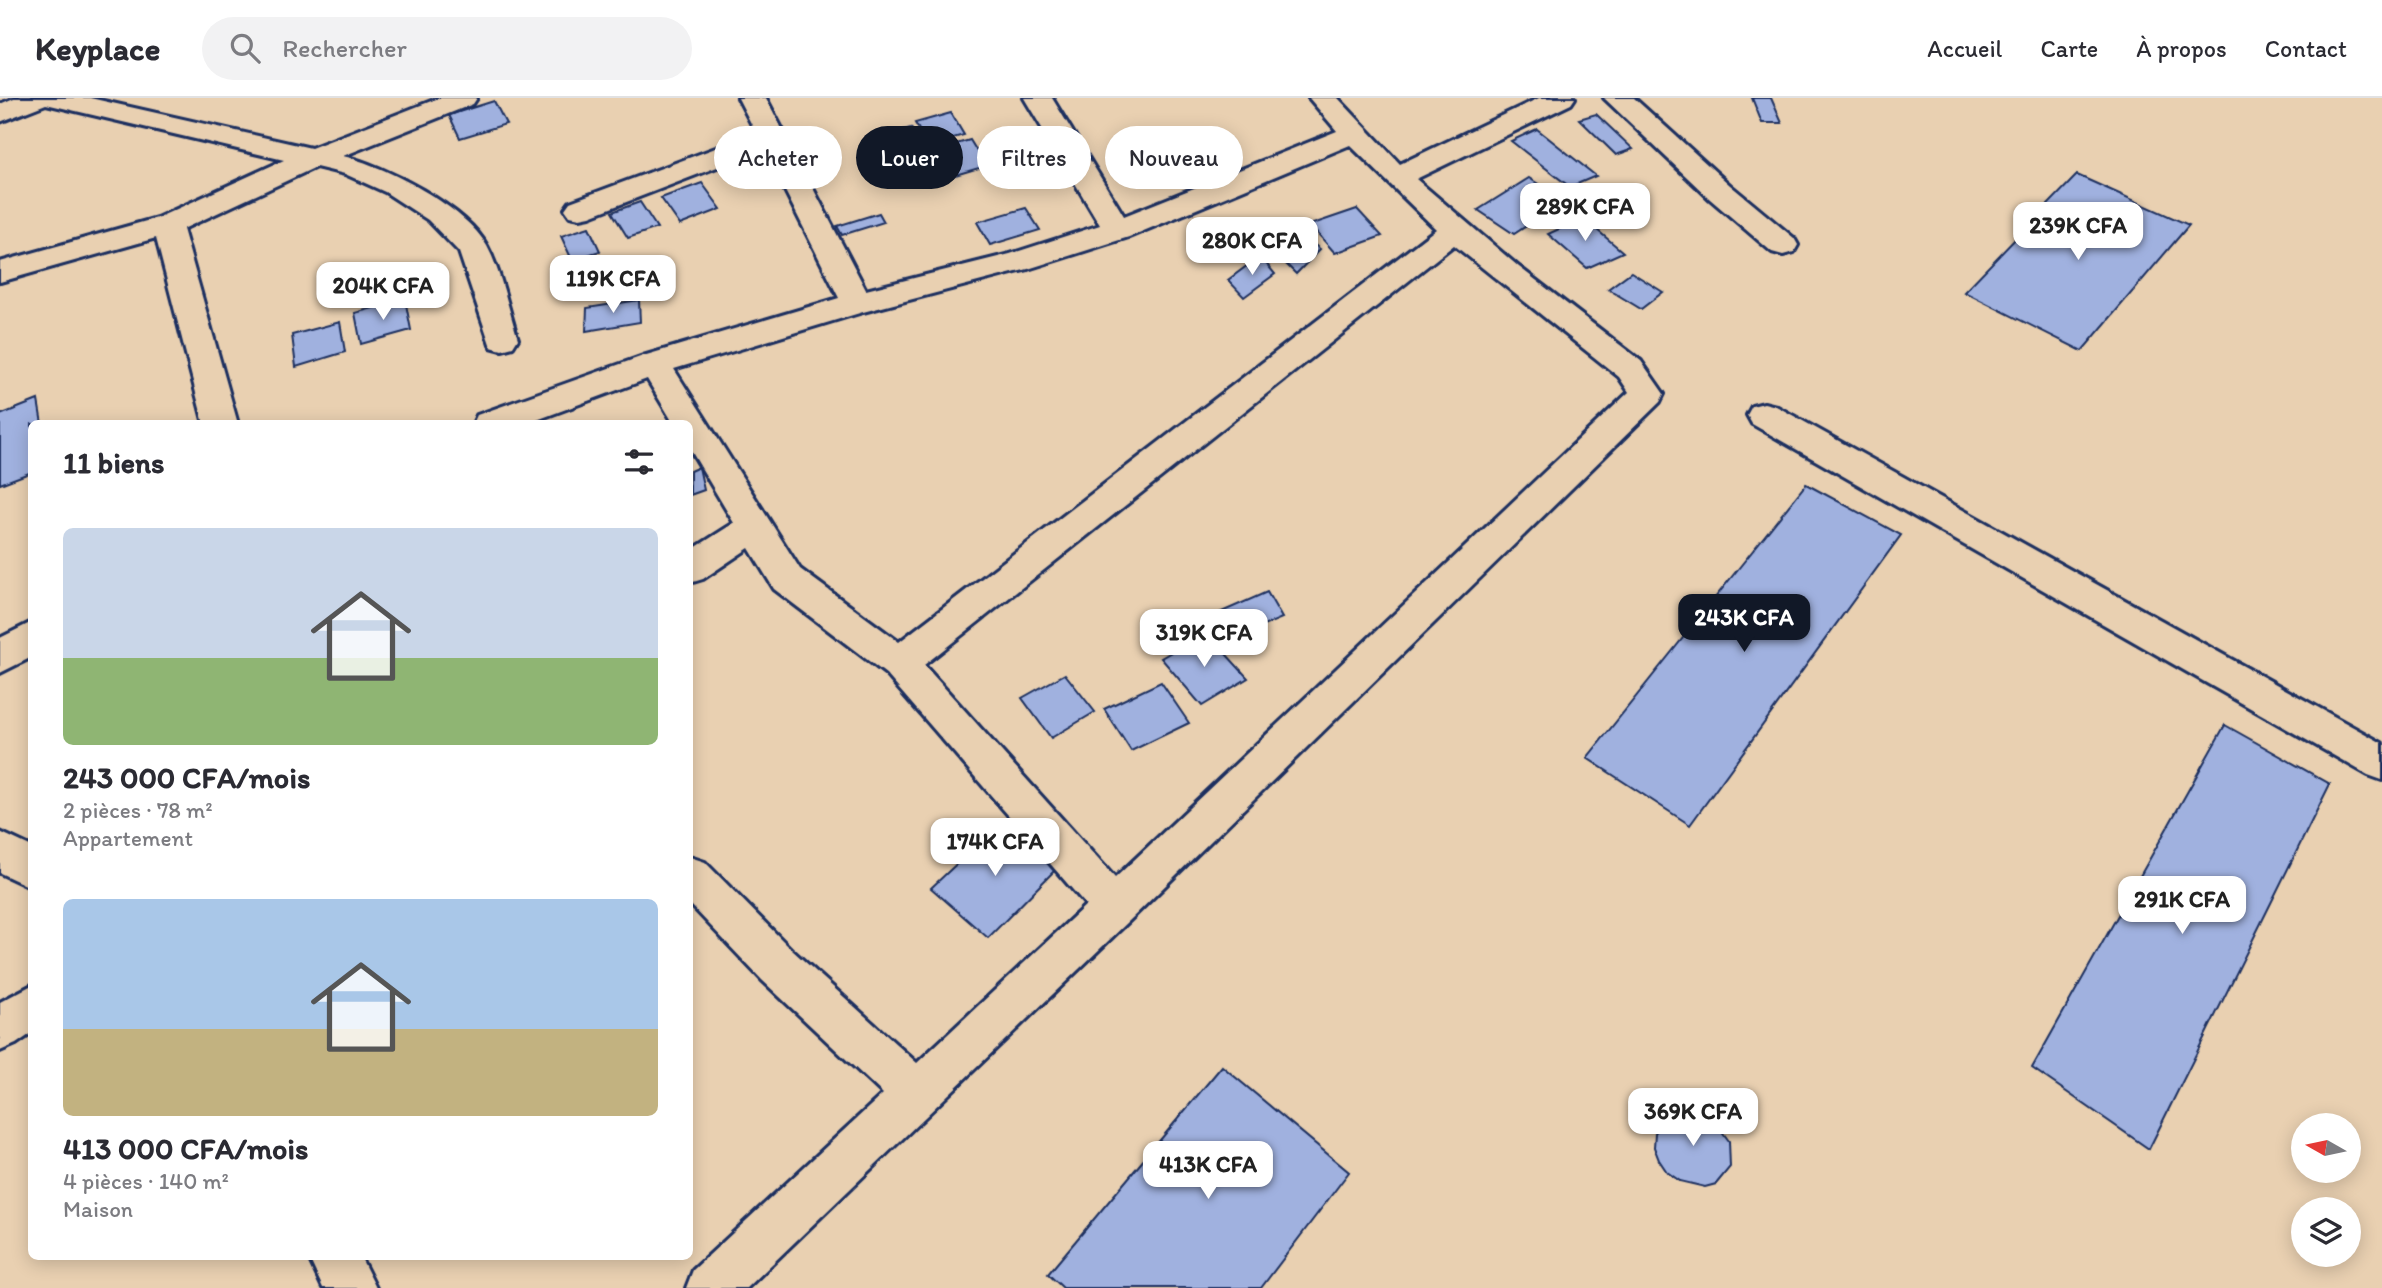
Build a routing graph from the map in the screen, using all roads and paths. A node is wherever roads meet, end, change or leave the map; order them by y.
1 (37, 98) edge
2 (54, 98) edge
3 (463, 98) edge
4 (752, 98) edge
5 (1038, 98) edge
6 (1323, 98) edge
7 (1561, 98) edge
8 (1618, 98) edge
9 (0, 114) edge
10 (765, 126) edge
11 (1353, 134) junction
12 (314, 158) junction
13 (714, 158) edge
14 (1397, 177) junction
15 (797, 189) edge
16 (580, 209) dead end
17 (167, 225) junction
18 (1118, 230) junction
19 (1453, 231) junction
20 (1783, 245) dead end
21 (0, 272) edge
22 (857, 303) junction
23 (502, 339) dead end
24 (654, 364) junction
25 (1764, 415) dead end
26 (220, 420) edge
27 (500, 420) edge
28 (689, 420) edge
29 (693, 426) edge
30 (756, 526) junction
31 (693, 567) edge
32 (28, 640) edge
33 (0, 657) edge
34 (899, 663) junction
35 (2382, 763) edge
36 (0, 851) edge
37 (28, 867) edge
38 (693, 879) edge
39 (1114, 907) junction
40 (28, 1009) edge
41 (0, 1029) edge
42 (916, 1093) junction
43 (334, 1260) edge
44 (351, 1288) edge
45 (711, 1288) edge

1 - 9 street
2 - 12 street
3 - 12 street
4 - 10 street
5 - 18 street
6 - 11 street
7 - 14 street
8 - 20 street
11 - 14 street
11 - 18 street
12 - 17 street
12 - 23 street
13 - 16 street
14 - 19 street
15 - 22 street
17 - 21 street
17 - 26 street
18 - 22 street
19 - 34 street
19 - 39 street
22 - 24 street
24 - 27 street
24 - 28 street
25 - 35 street
29 - 30 street
30 - 31 street
30 - 34 street
32 - 33 street
34 - 39 street
36 - 37 street
38 - 42 street
39 - 42 street
40 - 41 street
42 - 45 street
43 - 44 street

